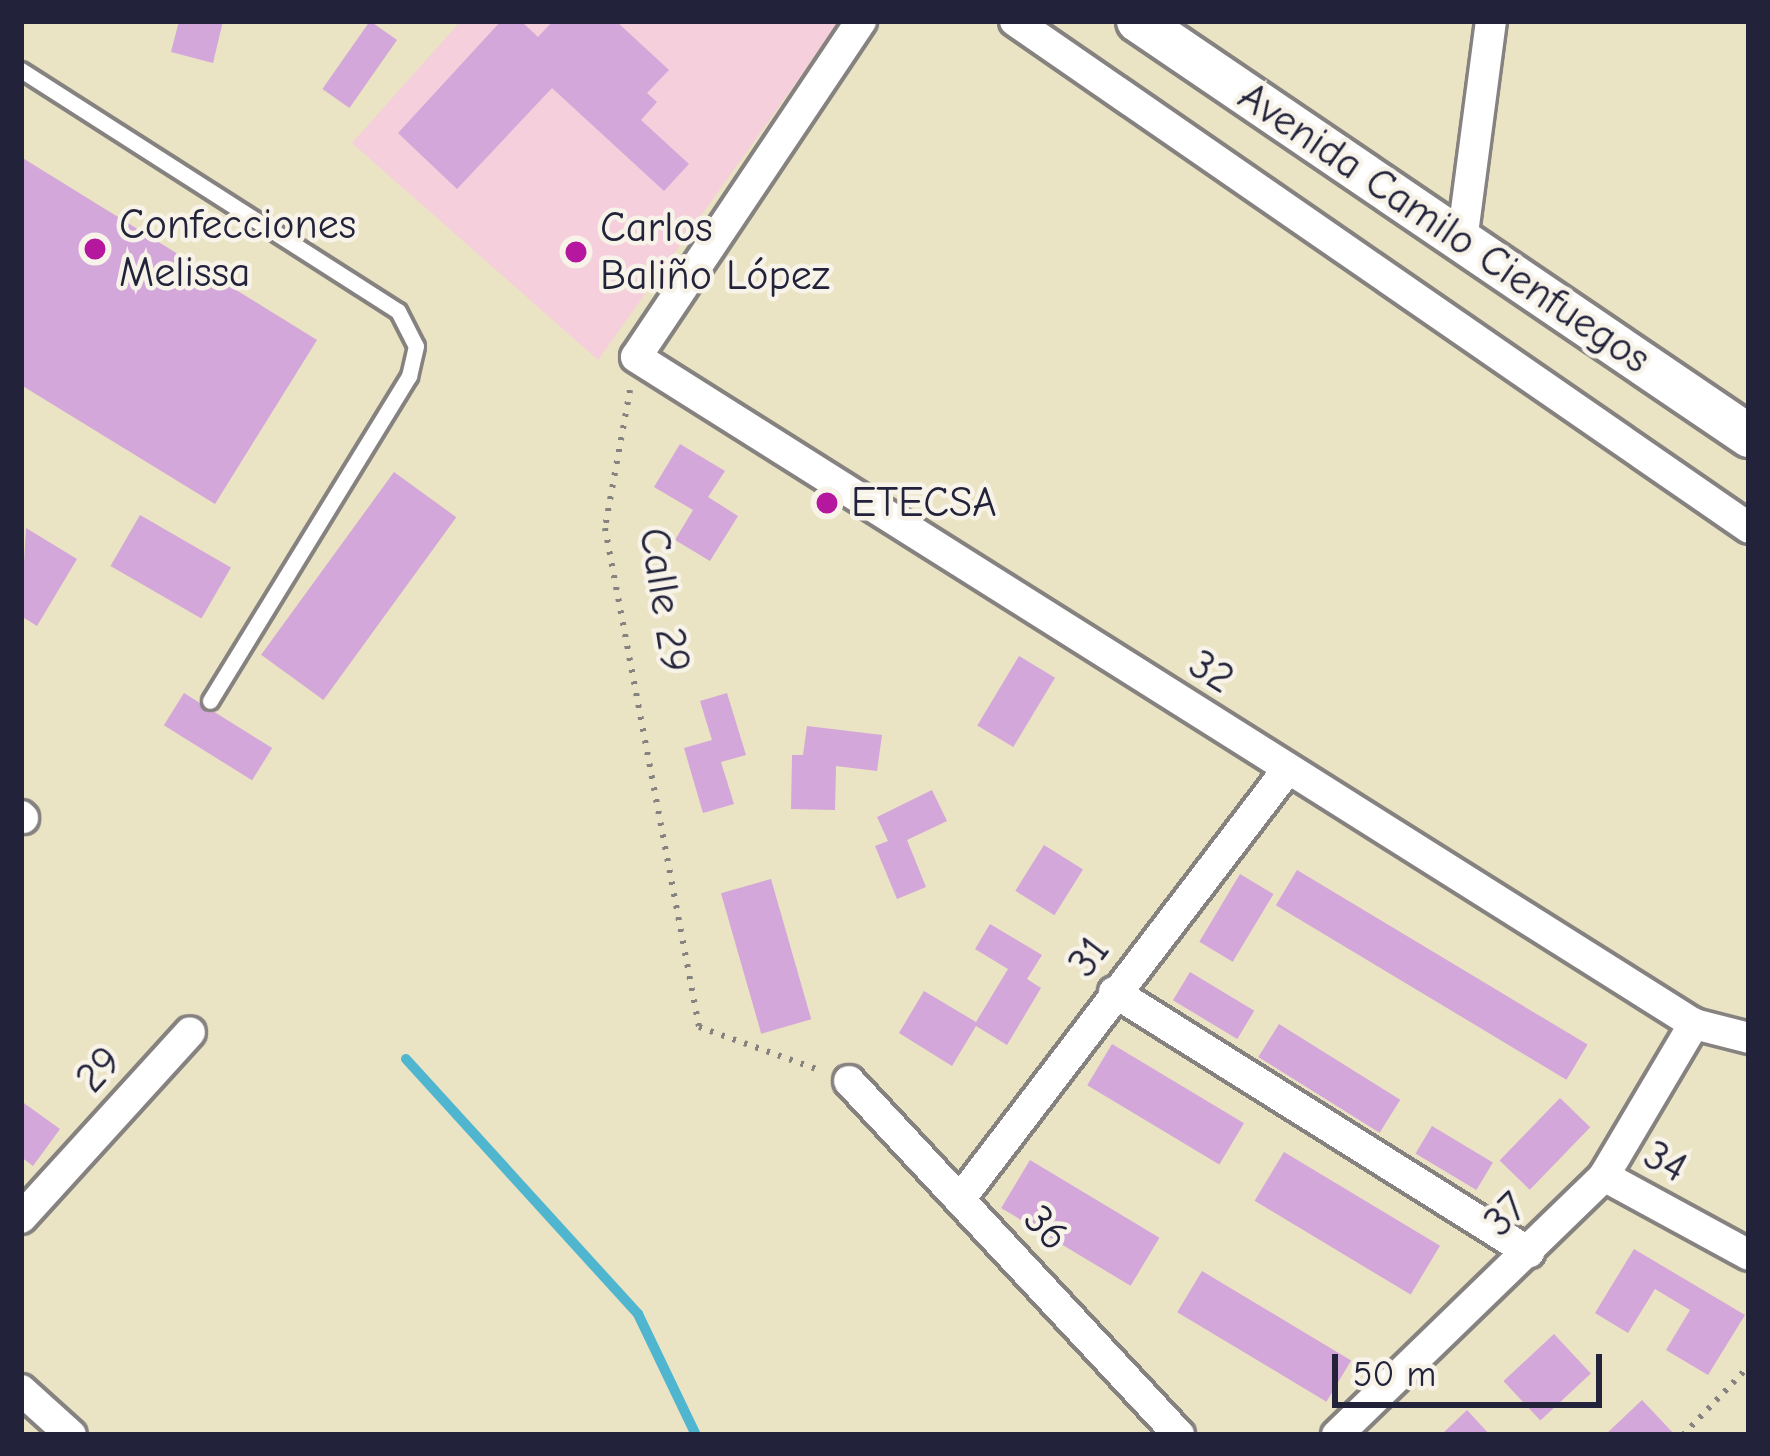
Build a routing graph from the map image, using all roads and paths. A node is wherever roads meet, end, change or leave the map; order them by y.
1 (861, 21) edge
2 (1016, 21) edge
3 (1138, 21) edge
4 (1491, 21) edge
5 (21, 70) edge
6 (1462, 241) junction
7 (636, 357) junction
8 (1749, 436) edge
9 (1749, 528) edge
10 (211, 701) dead end
11 (1287, 770) junction
12 (1114, 992) junction
13 (1694, 1024) junction
14 (190, 1032) dead end
15 (1749, 1038) edge
16 (849, 1081) joint
17 (1604, 1176) junction
18 (961, 1198) junction
19 (21, 1218) edge
20 (1529, 1252) junction
21 (1749, 1256) edge
22 (1749, 1366) edge
23 (21, 1390) edge
24 (71, 1435) edge
25 (1179, 1435) edge
26 (1336, 1435) edge
27 (1683, 1435) edge

1 - 7 street
2 - 9 street
3 - 6 main road, Avenida Camilo Cienfuegos
4 - 6 street
5 - 10 lane
6 - 8 main road, Avenida Camilo Cienfuegos
7 - 11 street, 32
7 - 16 path, Calle 29
11 - 12 street, 31
11 - 13 street, 32
12 - 18 street, 31
12 - 20 street
13 - 15 street, 32
13 - 17 street, 37
14 - 19 street, 29
16 - 18 street, 36
17 - 20 street, 37
17 - 21 street, 34
18 - 25 street, 36
20 - 26 street, 37
22 - 27 path
23 - 24 street

